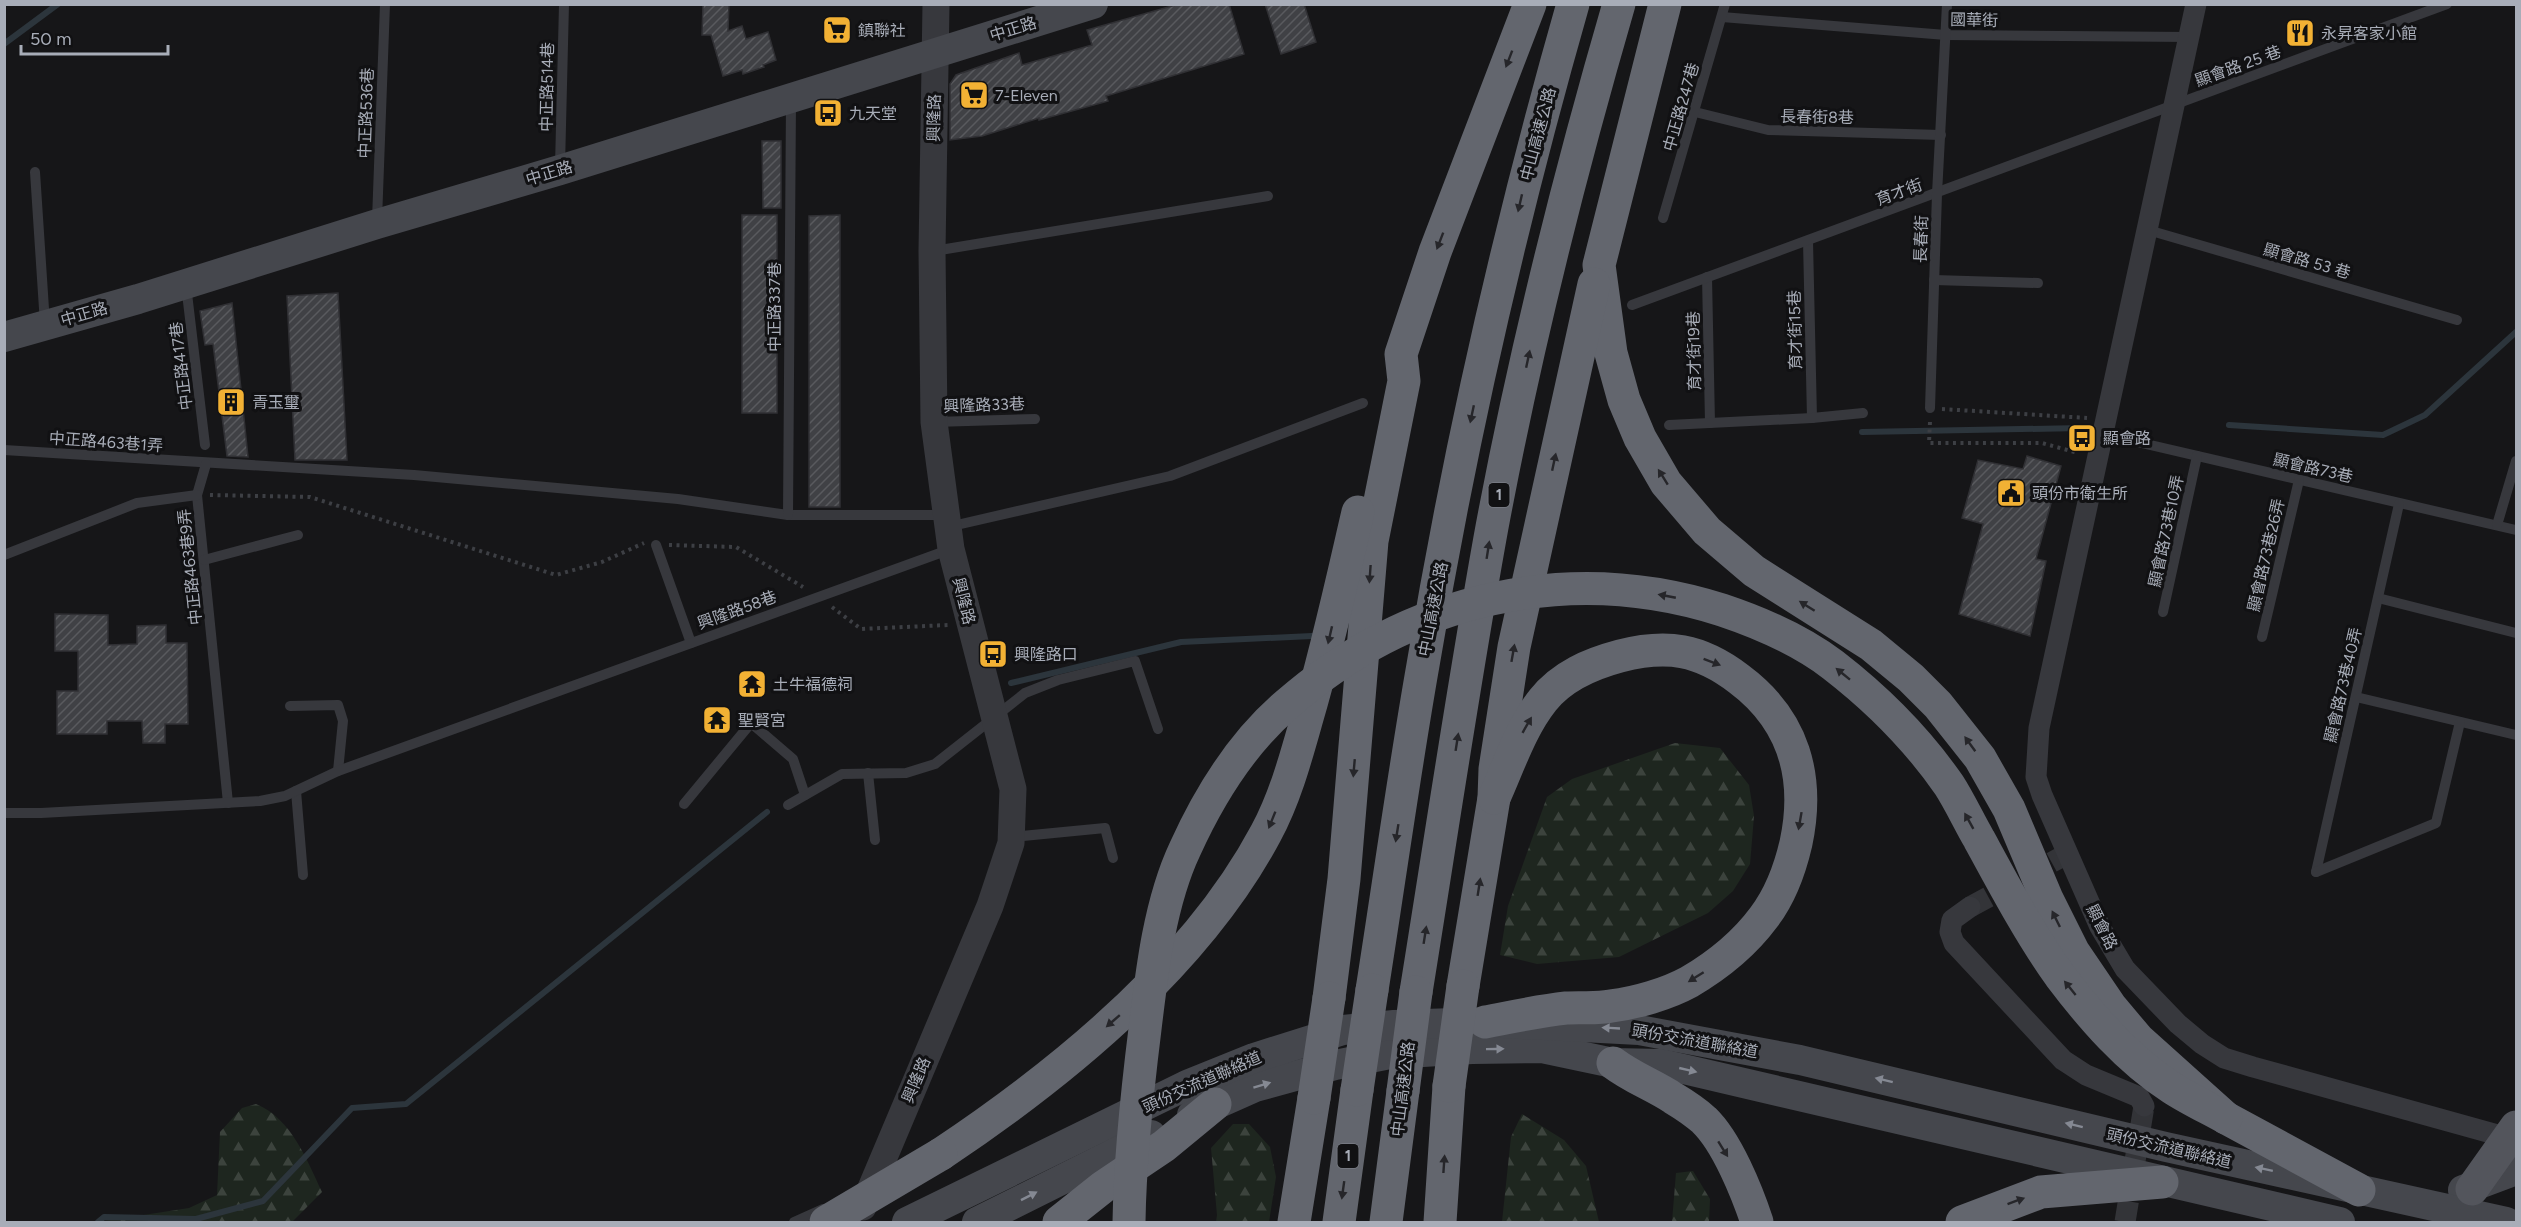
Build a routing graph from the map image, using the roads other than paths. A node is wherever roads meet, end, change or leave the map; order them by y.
1 (385, 4) edge
2 (564, 4) edge
3 (936, 4) edge
4 (951, 4) edge
5 (1530, 4) edge
6 (1573, 4) edge
7 (1619, 4) edge
8 (1665, 4) edge
9 (1725, 4) edge
10 (1947, 4) edge
11 (2196, 4) edge
12 (2447, 4) edge
13 (1092, 5) edge
14 (1722, 17) junction
15 (1946, 35) junction
16 (2190, 38) junction
17 (935, 54) junction
18 (791, 98) junction
19 (2175, 106) junction
20 (1695, 112) junction
21 (1941, 135) junction
22 (560, 170) junction
23 (35, 172) dead end
24 (1937, 194) junction
25 (1268, 196) dead end
26 (1663, 218) dead end
27 (377, 224) junction
28 (2148, 230) junction
29 (1808, 241) junction
30 (932, 251) junction
31 (1599, 265) junction
32 (1707, 277) junction
33 (1934, 280) junction
34 (2038, 283) dead end
35 (186, 284) junction
36 (1632, 305) dead end
37 (2457, 320) dead end
38 (45, 325) junction
39 (4, 337) edge
40 (1401, 354) junction
41 (1363, 403) dead end
42 (1930, 408) road end
43 (1863, 413) dead end
44 (1812, 418) junction
45 (1035, 419) dead end
46 (934, 422) junction
47 (1710, 423) junction
48 (1669, 425) dead end
49 (2104, 426) junction
50 (206, 445) dead end
51 (4, 450) edge
52 (2197, 456) junction
53 (2517, 462) edge
54 (206, 464) junction
55 (2299, 480) junction
56 (197, 495) junction
57 (2399, 504) junction
58 (788, 516) junction
59 (2497, 525) junction
60 (948, 530) junction
61 (2517, 530) edge
62 (298, 534) dead end
63 (656, 545) road end
64 (4, 555) edge
65 (204, 560) junction
66 (2378, 598) junction
67 (2163, 612) dead end
68 (2517, 633) edge
69 (2262, 637) dead end
70 (691, 643) junction
71 (2356, 697) junction
72 (290, 706) dead end
73 (994, 717) junction
74 (2460, 722) junction
75 (1158, 729) dead end
76 (2517, 735) edge
77 (338, 771) junction
78 (868, 773) junction
79 (296, 791) junction
80 (805, 795) junction
81 (1494, 798) junction
82 (228, 803) junction
83 (684, 804) dead end
84 (788, 805) dead end
85 (4, 813) edge
86 (1011, 837) junction
87 (875, 840) dead end
88 (1113, 858) dead end
89 (303, 875) dead end
90 (1970, 907) tunnel mouth
91 (1485, 1022) junction
92 (1613, 1063) junction
93 (1215, 1104) junction
94 (2144, 1106) dead end
95 (2226, 1118) junction
96 (2514, 1135) edge
97 (2517, 1170) edge
98 (2163, 1182) junction
99 (872, 1186) junction
100 (2472, 1189) junction
101 (2359, 1190) junction
102 (794, 1222) edge
103 (826, 1222) edge
104 (857, 1222) edge
105 (907, 1222) edge
106 (977, 1222) edge
107 (1059, 1222) edge
108 (1129, 1222) edge
109 (1294, 1222) edge
110 (1339, 1222) edge
111 (1386, 1222) edge
112 (1440, 1222) edge
113 (1757, 1222) edge
114 (1962, 1222) edge
115 (2263, 1222) edge
116 (2340, 1222) edge
117 (2506, 1222) edge

1 - 27 lane, 中正路536巷
2 - 22 lane, 中正路514巷
3 - 17 street, 興隆路
4 - 17 street
5 -> 40 highway
6 -> 110 highway, 中山高速公路 / 1, bridge
111 -> 7 highway, 中山高速公路 / 1, bridge
8 - 31 highway
9 - 14 lane, 中正路247巷
10 - 15 lane, 長春街
11 - 16 street, 顯會路
12 - 19 lane, 顯會路 25 巷
13 - 17 main road, 中正路
14 - 15 lane, 國華街
14 - 20 lane, 中正路247巷
15 - 16 lane, 國華街
15 - 21 lane, 長春街
16 - 19 street, 顯會路
17 - 18 main road, 中正路
17 - 30 street, 興隆路
18 - 22 main road, 中正路
18 - 58 lane, 中正路337巷
19 - 24 lane, 育才街
19 - 28 street, 顯會路
20 - 21 lane, 長春街8巷
20 - 26 lane, 中正路247巷
21 - 24 lane, 長春街
22 - 27 main road, 中正路
23 - 38 lane
24 - 29 lane, 育才街
24 - 33 lane, 長春街
25 - 30 lane
27 - 35 main road, 中正路
28 - 37 lane, 顯會路 53 巷
28 - 49 street, 顯會路
29 - 32 lane, 育才街
29 - 44 lane, 育才街15巷
30 - 46 street, 興隆路
81 -> 31 highway
95 -> 31 highway
32 - 36 lane, 育才街
32 - 47 lane, 育才街19巷
33 - 34 lane
33 - 42 lane, 長春街
35 - 38 main road, 中正路
35 - 50 lane, 中正路417巷
38 - 39 main road, 中正路
40 -> 103 highway, bridge
40 -> 109 highway, bridge
41 - 60 lane
43 - 44 lane
44 - 47 lane
45 - 46 lane, 興隆路33巷
46 - 60 street, 興隆路
47 - 48 lane
49 - 52 lane, 顯會路73巷
49 - 96 street, 顯會路
51 - 54 lane, 中正路463巷1弄
52 - 55 lane, 顯會路73巷
52 - 67 lane, 顯會路73巷10弄
53 - 59 lane
54 - 56 lane
54 - 58 lane, 中正路463巷1弄
55 - 57 lane, 顯會路73巷
55 - 69 lane, 顯會路73巷26弄
56 - 64 lane, 中正路463巷9弄
56 - 65 lane, 中正路463巷9弄
57 - 59 lane, 顯會路73巷
57 - 66 lane, 顯會路73巷40弄
58 - 60 lane, 中正路463巷1弄
59 - 61 lane, 顯會路73巷
60 - 70 lane, 興隆路58巷
60 - 73 street, 興隆路
62 - 65 lane
63 - 70 lane
65 - 82 lane, 中正路463巷9弄
66 - 68 lane
66 - 71 lane, 顯會路73巷40弄
70 - 77 lane, 興隆路58巷
71 - 74 lane
71 - 74 lane, 顯會路73巷40弄
72 - 77 lane
73 - 75 lane
73 - 78 lane
73 - 86 street, 興隆路
74 - 76 lane
77 - 79 lane, 興隆路58巷
78 - 80 lane
78 - 87 lane
79 - 82 lane, 興隆路58巷
79 - 89 lane
80 - 83 lane
80 - 84 lane
81 -> 91 highway
112 -> 81 highway, bridge
82 - 85 lane, 興隆路58巷
86 - 88 lane
86 - 99 street, 興隆路
90 - 94 street
101 -> 91 main road, 頭份交流道聯絡道
91 - 105 main road, 頭份交流道聯絡道
93 -> 92 main road, 頭份交流道聯絡道
92 -> 98 main road, 頭份交流道聯絡道
92 -> 113 highway
106 -> 93 main road, 頭份交流道聯絡道
93 - 107 highway
95 - 101 highway
95 -> 108 highway, bridge
96 - 100 main road
97 - 100 main road
114 -> 98 highway
98 - 115 main road
98 - 116 main road, 頭份交流道聯絡道
99 - 102 lane
99 - 104 street, 興隆路
100 - 101 main road
101 - 117 main road, 頭份交流道聯絡道

